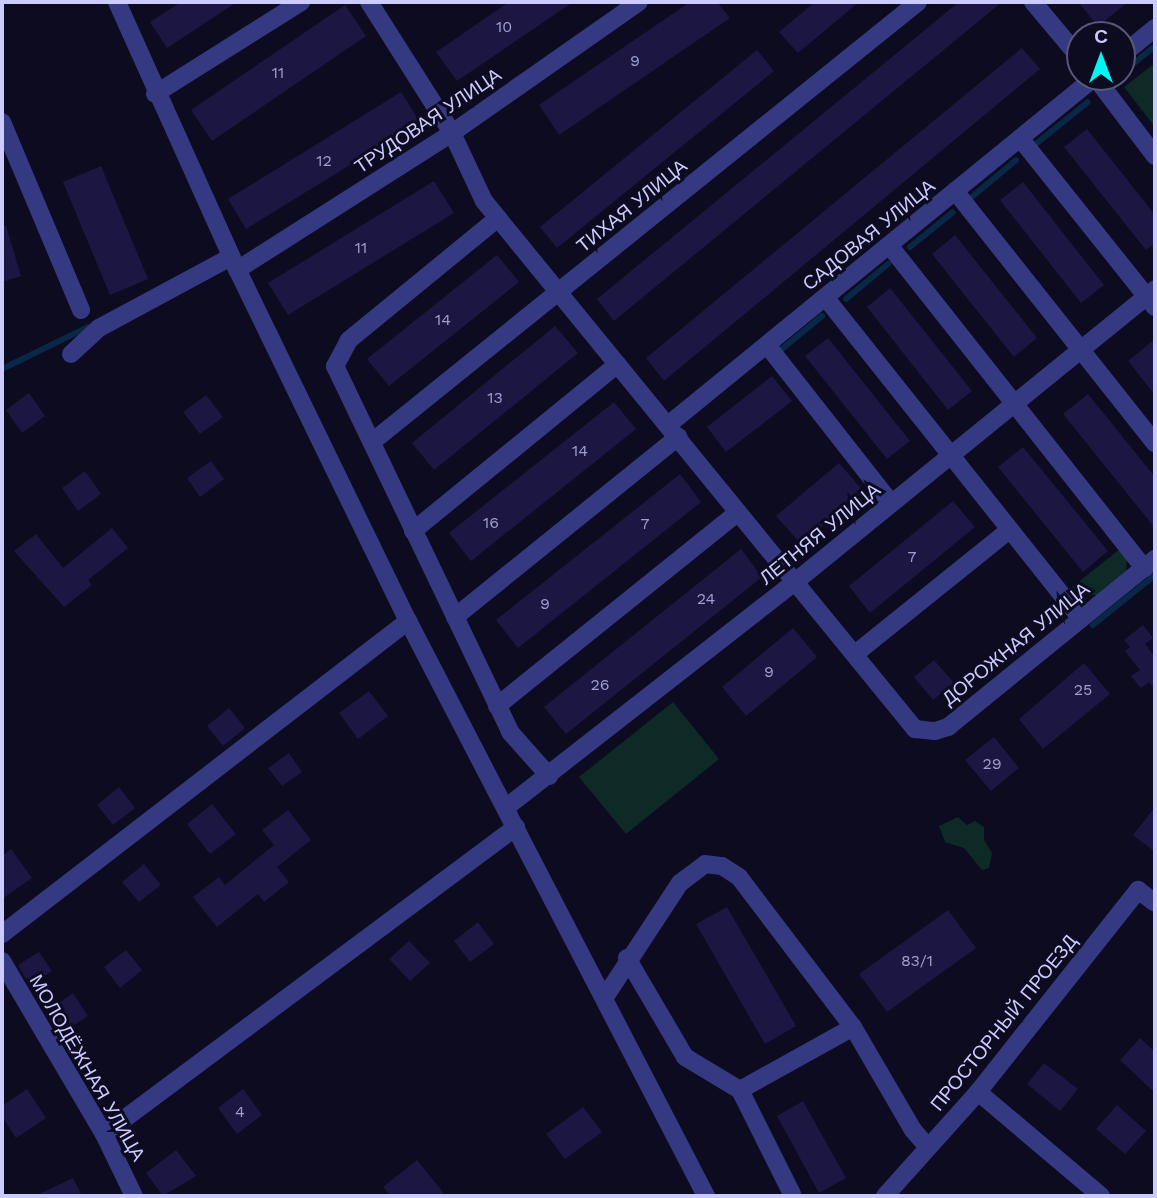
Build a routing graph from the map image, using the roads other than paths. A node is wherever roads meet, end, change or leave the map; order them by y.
1 (117, 2) edge
2 (301, 2) edge
3 (369, 2) edge
4 (639, 2) edge
5 (918, 2) edge
6 (1034, 2) edge
7 (1155, 29) edge
8 (1066, 41) edge
9 (1136, 44) edge
10 (1078, 91) edge
11 (1106, 91) edge
12 (155, 94) junction
13 (2, 122) edge
14 (452, 134) junction
15 (1020, 138) junction
16 (1155, 156) edge
17 (955, 191) junction
18 (498, 218) junction
19 (889, 245) junction
20 (234, 264) junction
21 (559, 292) junction
22 (825, 297) junction
23 (1152, 298) edge
24 (81, 310) dead end
25 (767, 345) junction
26 (1080, 350) junction
27 (71, 354) dead end
28 (618, 364) junction
29 (1015, 403) junction
30 (673, 430) junction
31 (372, 442) junction
32 (1155, 443) edge
33 (950, 456) junction
34 (891, 503) junction
35 (738, 512) junction
36 (413, 531) junction
37 (1008, 531) junction
38 (1149, 564) edge
39 (795, 582) junction
40 (455, 617) junction
41 (1081, 619) junction
42 (408, 621) junction
43 (855, 654) junction
44 (497, 706) junction
45 (549, 776) junction
46 (508, 806) junction
47 (516, 827) junction
48 (1155, 903) edge
49 (2, 934) edge
50 (627, 958) junction
51 (2, 961) edge
52 (605, 997) junction
53 (853, 1027) junction
54 (740, 1090) junction
55 (978, 1092) junction
56 (104, 1133) junction
57 (928, 1147) junction
58 (792, 1194) dead end
59 (134, 1196) edge
60 (706, 1196) edge
61 (885, 1196) edge
62 (1101, 1196) edge

1 - 12 street
2 - 12 street
3 - 14 street, ДОРОЖНАЯ УЛИЦА
4 - 14 street, ТРУДОВАЯ УЛИЦА
5 - 21 street, ТИХАЯ УЛИЦА
6 - 8 street
7 - 9 street
10 - 15 street, САДОВАЯ УЛИЦА
11 - 16 street
12 - 20 street
13 - 24 street
14 - 18 street, ДОРОЖНАЯ УЛИЦА
14 - 20 street, ТРУДОВАЯ УЛИЦА
15 - 17 street, САДОВАЯ УЛИЦА
15 - 23 street
17 - 19 street, САДОВАЯ УЛИЦА
17 - 26 street
18 - 21 street, ДОРОЖНАЯ УЛИЦА
18 - 31 street
19 - 22 street, САДОВАЯ УЛИЦА
19 - 29 street
20 - 27 street, ТРУДОВАЯ УЛИЦА
20 - 42 street
21 - 28 street, ДОРОЖНАЯ УЛИЦА
21 - 31 street, ТИХАЯ УЛИЦА
22 - 25 street, САДОВАЯ УЛИЦА
22 - 33 street
23 - 26 street, ЛЕТНЯЯ УЛИЦА
25 - 30 street, САДОВАЯ УЛИЦА
25 - 34 street
26 - 29 street, ЛЕТНЯЯ УЛИЦА
26 - 32 street
28 - 30 street, ДОРОЖНАЯ УЛИЦА
28 - 36 street
29 - 33 street, ЛЕТНЯЯ УЛИЦА
29 - 38 street
30 - 35 street, ДОРОЖНАЯ УЛИЦА
30 - 40 street, САДОВАЯ УЛИЦА
31 - 36 street
33 - 34 street, ЛЕТНЯЯ УЛИЦА
33 - 37 street
34 - 39 street, ЛЕТНЯЯ УЛИЦА
35 - 39 street, ДОРОЖНАЯ УЛИЦА
35 - 44 street
36 - 40 street
37 - 41 street
37 - 43 street
38 - 41 street, ДОРОЖНАЯ УЛИЦА
39 - 43 street, ДОРОЖНАЯ УЛИЦА
39 - 45 street, ЛЕТНЯЯ УЛИЦА
40 - 44 street
41 - 43 street, ДОРОЖНАЯ УЛИЦА
42 - 46 street
42 - 49 street
44 - 45 street
45 - 46 street, ЛЕТНЯЯ УЛИЦА
46 - 47 street
47 - 52 street
47 - 56 street
48 - 55 street, ПРОСТОРНЫЙ ПРОЕЗД
50 - 52 street
50 - 53 street
50 - 54 street
51 - 56 street, МОЛОДЁЖНАЯ УЛИЦА
52 - 60 street
53 - 54 street
53 - 57 street
54 - 58 street
55 - 57 street, ПРОСТОРНЫЙ ПРОЕЗД
55 - 62 street
56 - 59 street, МОЛОДЁЖНАЯ УЛИЦА
57 - 61 street, ПРОСТОРНЫЙ ПРОЕЗД

